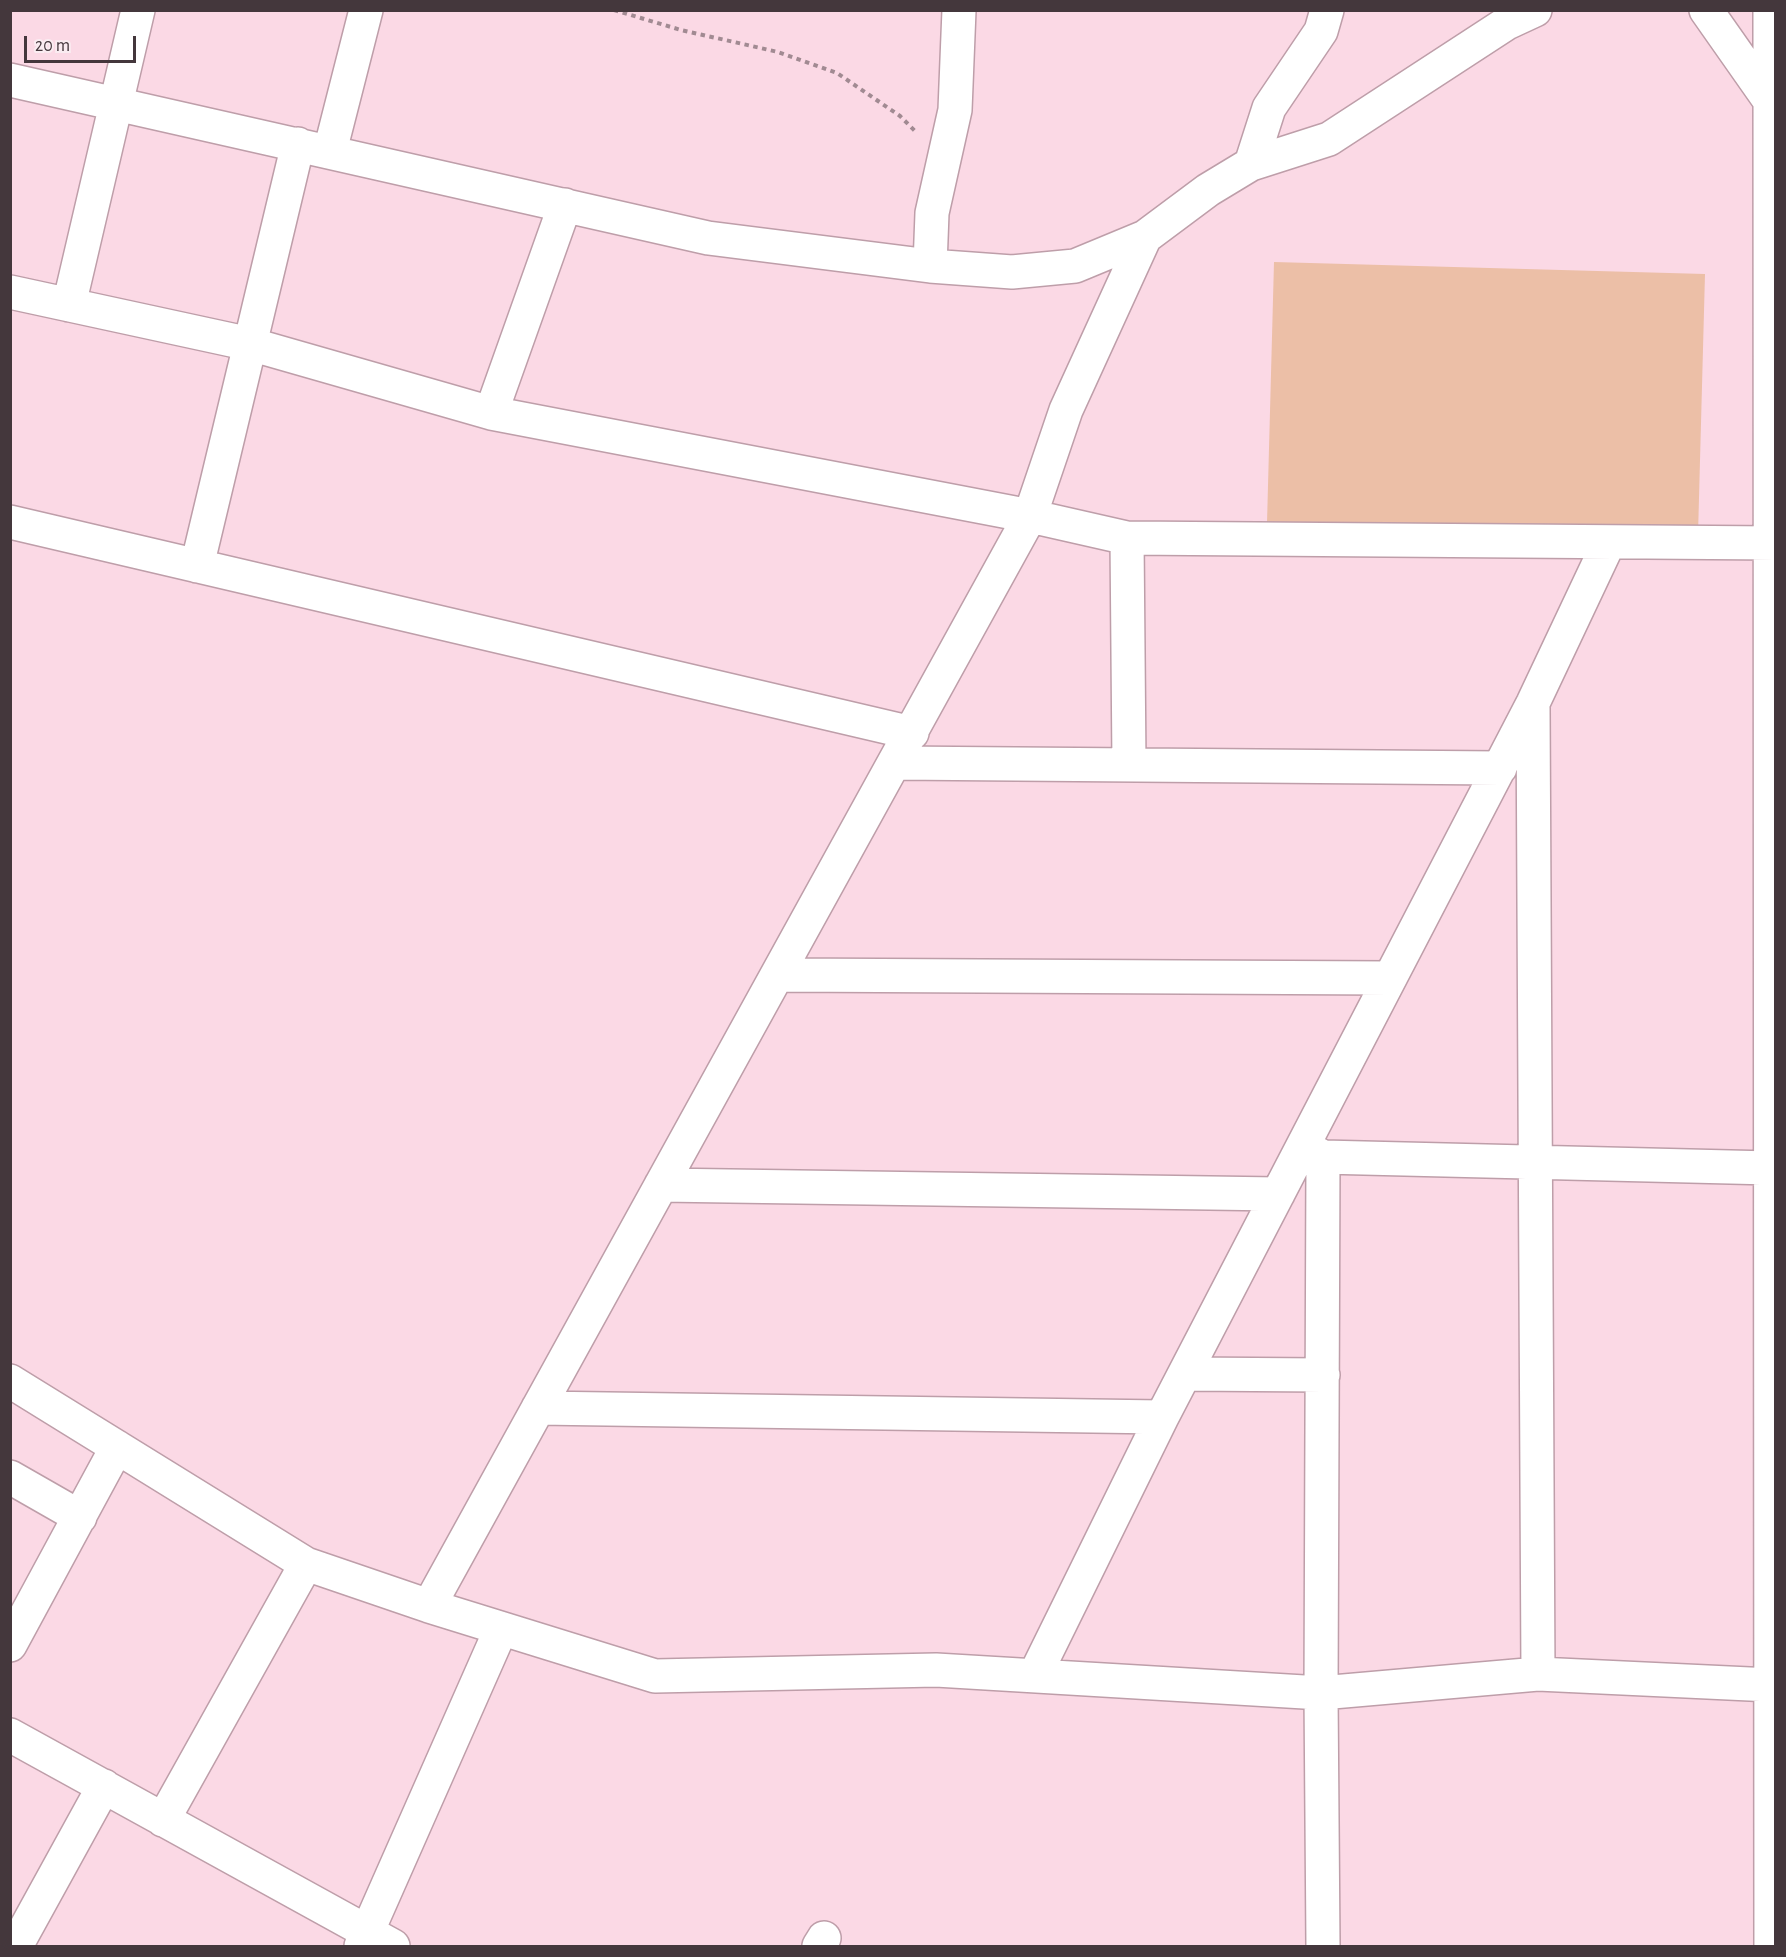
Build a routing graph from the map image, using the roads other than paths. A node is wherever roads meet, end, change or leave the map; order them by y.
1 (138, 10) edge
2 (366, 10) edge
3 (959, 10) edge
4 (1327, 10) edge
5 (1535, 10) edge
6 (1706, 10) edge
7 (1770, 10) edge
8 (10, 80) edge
9 (116, 104) junction
10 (1773, 104) edge
11 (298, 144) junction
12 (330, 151) junction
13 (1251, 164) junction
14 (565, 205) junction
15 (1146, 237) junction
16 (930, 266) junction
17 (10, 292) edge
18 (69, 304) junction
19 (1773, 327) edge
20 (250, 344) junction
21 (491, 413) junction
22 (1030, 516) junction
23 (10, 522) edge
24 (1127, 538) junction
25 (1609, 542) junction
26 (1773, 543) edge
27 (197, 566) junction
28 (1533, 703) junction
29 (912, 733) junction
30 (895, 763) junction
31 (1129, 765) junction
32 (1500, 768) junction
33 (1773, 771) edge
34 (778, 975) junction
35 (1390, 978) junction
36 (1313, 1152) junction
37 (1533, 1162) junction
38 (1772, 1168) junction
39 (661, 1185) junction
40 (1278, 1194) junction
41 (1185, 1374) junction
42 (1323, 1375) junction
43 (10, 1381) edge
44 (1774, 1393) edge
45 (538, 1408) junction
46 (1162, 1417) junction
47 (117, 1447) junction
48 (10, 1477) edge
49 (80, 1517) junction
50 (306, 1564) junction
51 (1774, 1566) edge
52 (429, 1606) junction
53 (501, 1629) junction
54 (10, 1645) edge
55 (1035, 1674) junction
56 (1538, 1674) junction
57 (1772, 1685) junction
58 (1321, 1693) junction
59 (10, 1735) edge
60 (104, 1786) junction
61 (163, 1820) junction
62 (374, 1942) edge
63 (16, 1947) edge
64 (1323, 1947) edge
65 (1771, 1947) edge

1 - 9 street
2 - 12 street
3 - 16 street
4 - 13 street
5 - 13 street
6 - 10 street
7 - 10 street
8 - 9 street
9 - 11 street
9 - 18 street
10 - 19 street
11 - 12 street
11 - 20 street
12 - 14 street
13 - 15 street
14 - 16 street
14 - 21 street
15 - 16 street
15 - 22 street
17 - 18 street
18 - 20 street
19 - 26 street
20 - 21 street
20 - 27 street
21 - 22 street
22 - 24 street
22 - 29 street
23 - 27 street
24 - 25 street
24 - 31 street
25 - 26 street
25 - 28 street
26 - 33 street
27 - 29 street
28 - 32 street
28 - 37 street
29 - 30 street
30 - 31 street
30 - 34 street
31 - 32 street
32 - 35 street
33 - 38 street
34 - 35 street
34 - 39 street
35 - 36 street
36 - 37 street
36 - 40 street
36 - 42 street
37 - 38 street
37 - 56 street
38 - 44 street
39 - 40 street
39 - 45 street
40 - 41 street
41 - 42 street
41 - 46 street
42 - 58 street
43 - 47 street
44 - 51 street
45 - 46 street
45 - 52 street
46 - 55 street
47 - 49 street
47 - 50 street
48 - 49 street
49 - 54 street
50 - 52 street
50 - 61 street
51 - 57 street
52 - 53 street
53 - 55 street
53 - 62 street
55 - 58 street
56 - 57 street
56 - 58 street
57 - 65 street
58 - 64 street
59 - 60 street
60 - 61 street
60 - 63 street
61 - 62 street

